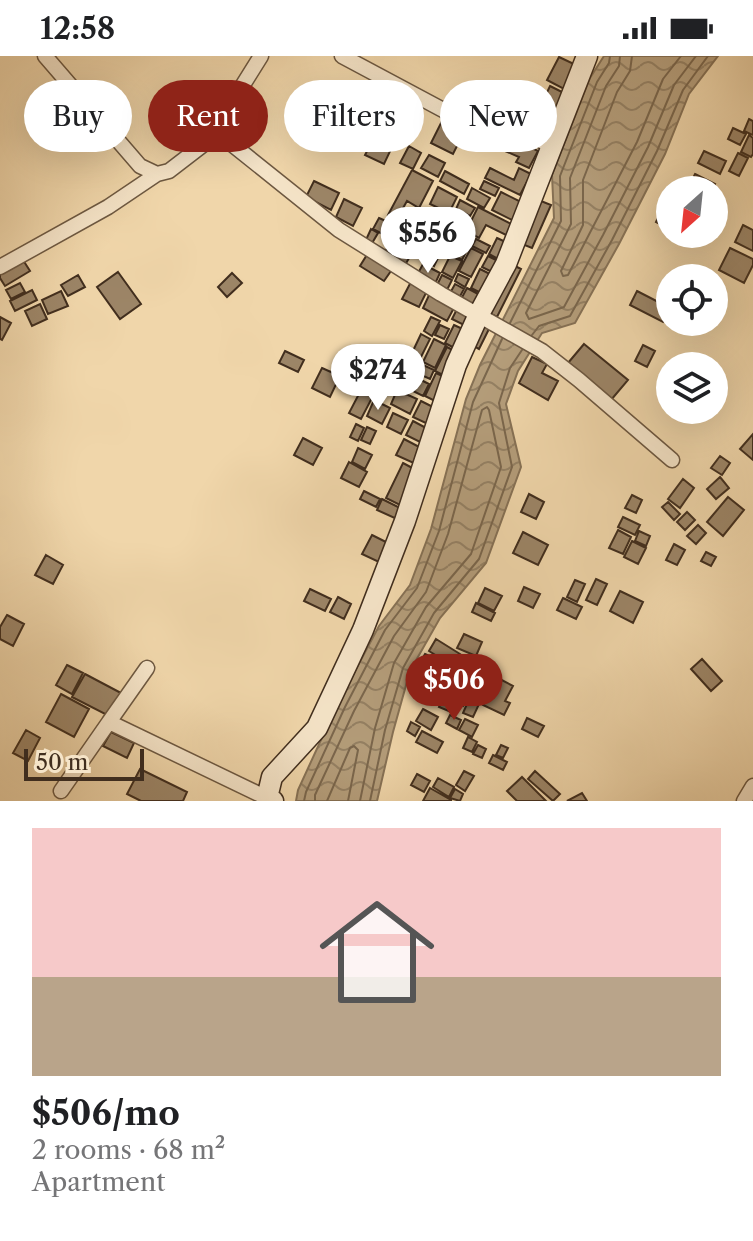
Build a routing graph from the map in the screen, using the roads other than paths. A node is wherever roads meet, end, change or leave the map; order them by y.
1 (45, 56) edge
2 (261, 56) edge
3 (342, 56) edge
4 (587, 56) edge
5 (246, 80) edge
6 (440, 108) edge
7 (557, 131) edge
8 (194, 152) edge
9 (242, 152) edge
10 (549, 152) edge
11 (157, 174) junction
12 (0, 267) edge
13 (486, 319) junction
14 (672, 460) dead end
15 (147, 668) dead end
16 (109, 722) junction
17 (753, 786) edge
18 (61, 791) dead end
19 (270, 800) edge
20 (744, 801) edge

1 - 11 street
2 - 5 street
3 - 6 street
4 - 7 street
8 - 11 street
9 - 13 street
10 - 13 street
11 - 12 street
13 - 14 street
13 - 19 street
15 - 16 street
16 - 18 street
16 - 19 street
17 - 20 street

